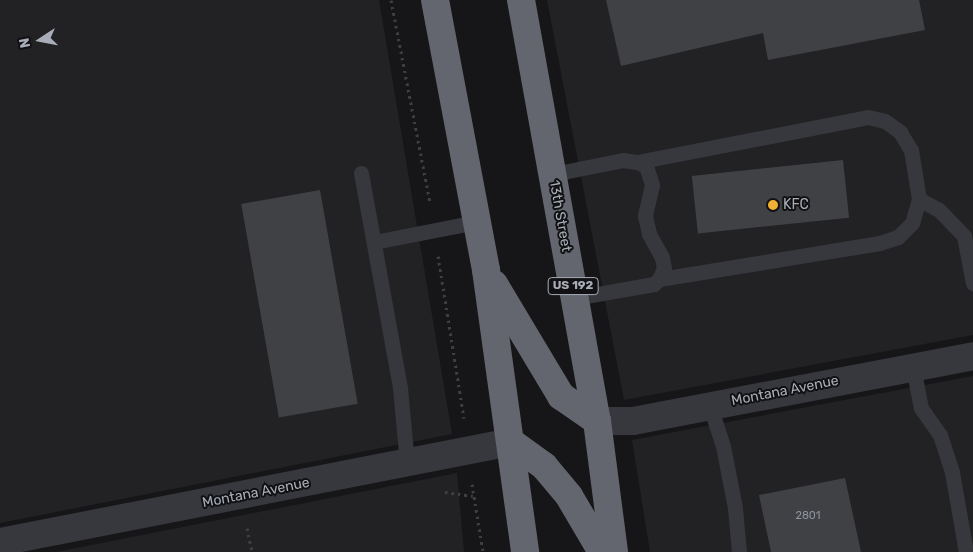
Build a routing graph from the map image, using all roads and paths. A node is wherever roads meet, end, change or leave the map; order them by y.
1 (391, 0) edge
2 (435, 0) edge
3 (521, 0) edge
4 (637, 162) junction
5 (361, 173) dead end
6 (553, 174) junction
7 (919, 199) junction
8 (478, 222) junction
9 (434, 231) junction
10 (374, 242) junction
11 (486, 270) junction
12 (659, 279) junction
13 (973, 283) edge
14 (575, 298) junction
15 (973, 356) edge
16 (913, 367) junction
17 (710, 406) junction
18 (597, 421) junction
19 (511, 442) junction
20 (468, 451) junction
21 (407, 463) junction
22 (246, 525) dead end
23 (10, 545) edge
24 (252, 552) edge
25 (483, 552) edge
26 (525, 552) edge
27 (602, 552) edge
28 (614, 552) edge
29 (738, 552) edge
30 (966, 552) edge

1 - 9 path
2 - 8 highway
3 - 6 highway, 13th Street / US 192
4 - 6 lane
4 - 7 lane
4 - 12 lane
5 - 10 lane
6 - 14 highway, 13th Street / US 192
7 - 12 lane
7 - 13 lane
8 - 9 lane
8 - 11 highway
9 - 10 lane
9 - 20 path
10 - 21 lane
11 - 18 highway
11 - 19 highway
12 - 14 lane
14 - 18 highway, 13th Street / US 192
15 - 16 street, Montana Avenue
16 - 17 street, Montana Avenue
16 - 30 lane
17 - 18 street, Montana Avenue
17 - 29 lane
18 - 28 highway, 13th Street / US 192
19 - 20 street, Montana Avenue
19 - 26 highway
19 - 27 highway
20 - 21 street, Montana Avenue
20 - 25 path
21 - 23 street, Montana Avenue
22 - 24 path

